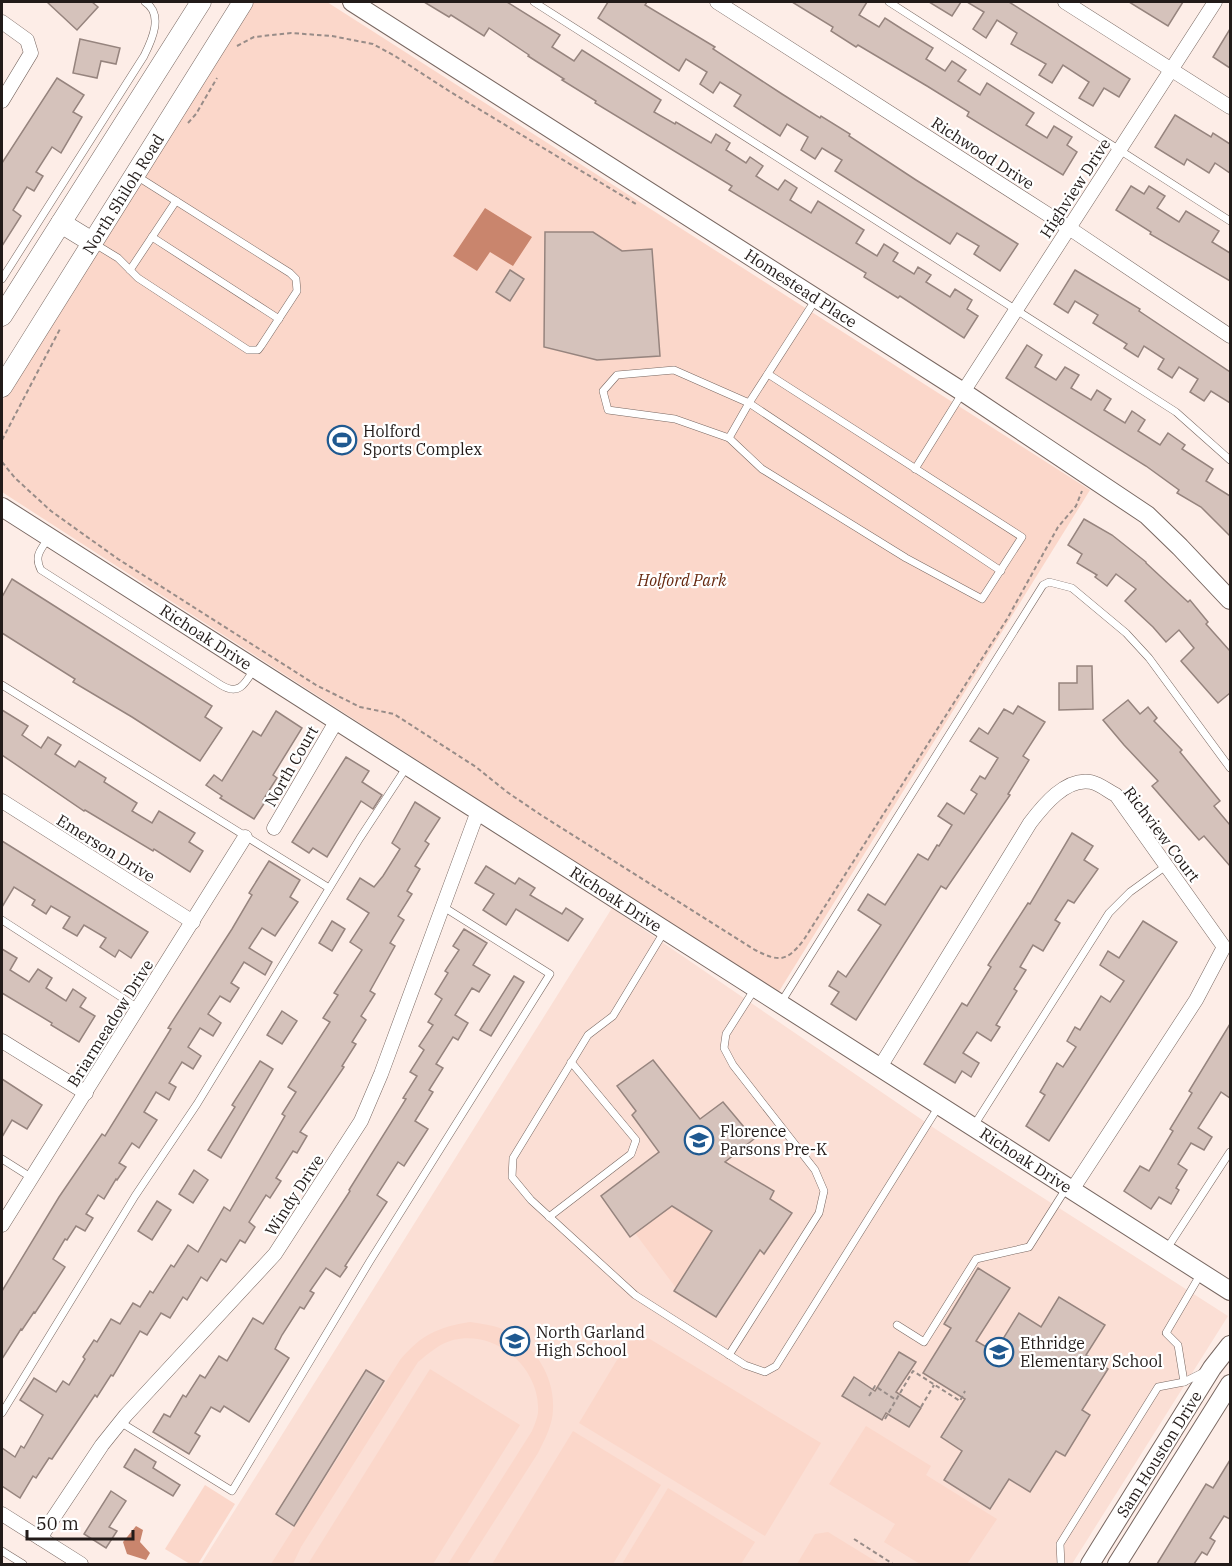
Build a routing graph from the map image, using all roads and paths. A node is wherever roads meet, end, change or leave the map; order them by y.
1 (145, 2) edge
2 (201, 2) edge
3 (243, 2) edge
4 (352, 2) edge
5 (534, 2) edge
6 (717, 2) edge
7 (889, 2) edge
8 (1065, 2) edge
9 (1215, 2) edge
10 (2, 22) edge
11 (233, 49) dead end
12 (1171, 69) junction
13 (220, 72) dead end
14 (2, 100) edge
15 (1230, 106) edge
16 (184, 128) dead end
17 (1120, 149) junction
18 (135, 175) junction
19 (176, 201) junction
20 (636, 204) dead end
21 (1230, 221) edge
22 (61, 223) junction
23 (1069, 228) junction
24 (152, 237) junction
25 (92, 242) junction
26 (130, 270) junction
27 (2, 279) edge
28 (816, 298) junction
29 (1016, 310) junction
30 (2, 316) edge
31 (279, 319) junction
32 (63, 323) dead end
33 (1230, 336) edge
34 (768, 374) junction
35 (2, 387) edge
36 (963, 392) junction
37 (749, 403) junction
38 (729, 438) junction
39 (2, 440) edge
40 (1230, 460) edge
41 (2, 462) edge
42 (915, 469) junction
43 (1083, 491) dead end
44 (2, 507) edge
45 (49, 537) junction
46 (1001, 572) junction
47 (1230, 600) edge
48 (255, 668) junction
49 (2, 685) edge
50 (337, 720) junction
51 (408, 766) junction
52 (1230, 768) edge
53 (2, 801) edge
54 (478, 810) junction
55 (274, 828) dead end
56 (245, 837) junction
57 (1167, 866) junction
58 (329, 888) junction
59 (442, 906) junction
60 (2, 920) edge
61 (194, 922) junction
62 (665, 930) junction
63 (755, 988) junction
64 (780, 1004) junction
65 (139, 1008) junction
66 (2, 1041) edge
67 (572, 1062) junction
68 (880, 1067) junction
69 (86, 1093) junction
70 (939, 1105) junction
71 (973, 1127) junction
72 (1230, 1152) edge
73 (2, 1159) edge
74 (32, 1178) junction
75 (1070, 1188) junction
76 (549, 1217) junction
77 (2, 1225) edge
78 (1166, 1250) junction
79 (1202, 1273) junction
80 (1230, 1291) edge
81 (897, 1325) dead end
82 (1230, 1345) edge
83 (729, 1355) junction
84 (1212, 1368) junction
85 (1184, 1382) junction
86 (1230, 1384) edge
87 (934, 1385) junction
88 (965, 1391) dead end
89 (869, 1396) dead end
90 (896, 1400) junction
91 (921, 1407) dead end
92 (2, 1413) edge
93 (885, 1419) dead end
94 (120, 1422) junction
95 (2, 1514) edge
96 (40, 1538) junction
97 (854, 1539) dead end
98 (2, 1551) edge
99 (23, 1564) edge
100 (81, 1564) edge
101 (893, 1564) edge
102 (1061, 1564) edge
103 (1090, 1564) edge
104 (1117, 1564) edge

1 - 27 lane
2 - 22 main road
3 - 18 main road, North Shiloh Road
4 - 28 street, Homestead Place
5 - 29 lane
6 - 23 street, Richwood Drive
7 - 17 lane
8 - 12 street
9 - 12 street, Highview Drive
10 - 14 street
11 - 20 path
12 - 15 street
12 - 17 street, Highview Drive
13 - 16 path
17 - 21 lane
17 - 23 street, Highview Drive
18 - 19 lane
18 - 25 main road, North Shiloh Road
19 - 24 lane
19 - 31 lane
22 - 25 main road
22 - 30 main road
23 - 29 street, Highview Drive
23 - 33 street, Richwood Drive
24 - 26 lane
24 - 31 lane
25 - 26 lane
25 - 35 main road, North Shiloh Road
26 - 31 lane
28 - 34 lane
28 - 36 street, Homestead Place
29 - 36 street, Highview Drive
29 - 40 lane
32 - 39 path
34 - 37 lane
34 - 42 lane
36 - 42 lane
36 - 47 street, Homestead Place
37 - 38 lane
37 - 38 lane
37 - 46 lane
38 - 46 lane
41 - 43 path
42 - 46 lane
44 - 45 street, Richoak Drive
45 - 48 street, Richoak Drive
45 - 48 lane
48 - 50 street, Richoak Drive
49 - 56 lane
50 - 51 street, Richoak Drive
50 - 55 street, North Court
51 - 54 street, Richoak Drive
51 - 58 lane
52 - 64 lane
53 - 61 street, Emerson Drive
54 - 59 street, Windy Drive
54 - 62 street, Richoak Drive
56 - 58 lane
56 - 61 street, Briarmeadow Drive
57 - 68 street, Richview Court
57 - 71 lane
57 - 75 street, Richview Court
58 - 92 lane
59 - 94 street, Windy Drive
59 - 94 lane
60 - 65 lane
61 - 65 street, Briarmeadow Drive
62 - 63 street, Richoak Drive
62 - 67 lane
63 - 64 street, Richoak Drive
63 - 83 lane
64 - 68 street, Richoak Drive
65 - 69 street, Briarmeadow Drive
66 - 69 street
67 - 76 lane
67 - 76 lane
68 - 70 street, Richoak Drive
69 - 74 street, Briarmeadow Drive
70 - 71 street, Richoak Drive
70 - 83 lane
71 - 75 street, Richoak Drive
72 - 78 lane
73 - 74 lane
74 - 77 street, Briarmeadow Drive
75 - 78 street, Richoak Drive
75 - 81 lane
76 - 83 lane
78 - 79 street, Richoak Drive
79 - 80 street, Richoak Drive
79 - 85 lane
82 - 84 street, Sam Houston Drive
84 - 85 lane
84 - 103 street, Sam Houston Drive
85 - 102 lane
86 - 104 street, Sam Houston Drive
87 - 88 path
87 - 90 path
87 - 91 path
89 - 90 path
90 - 93 path
94 - 96 street, Windy Drive
95 - 96 street
96 - 100 street
97 - 101 path
98 - 99 lane

